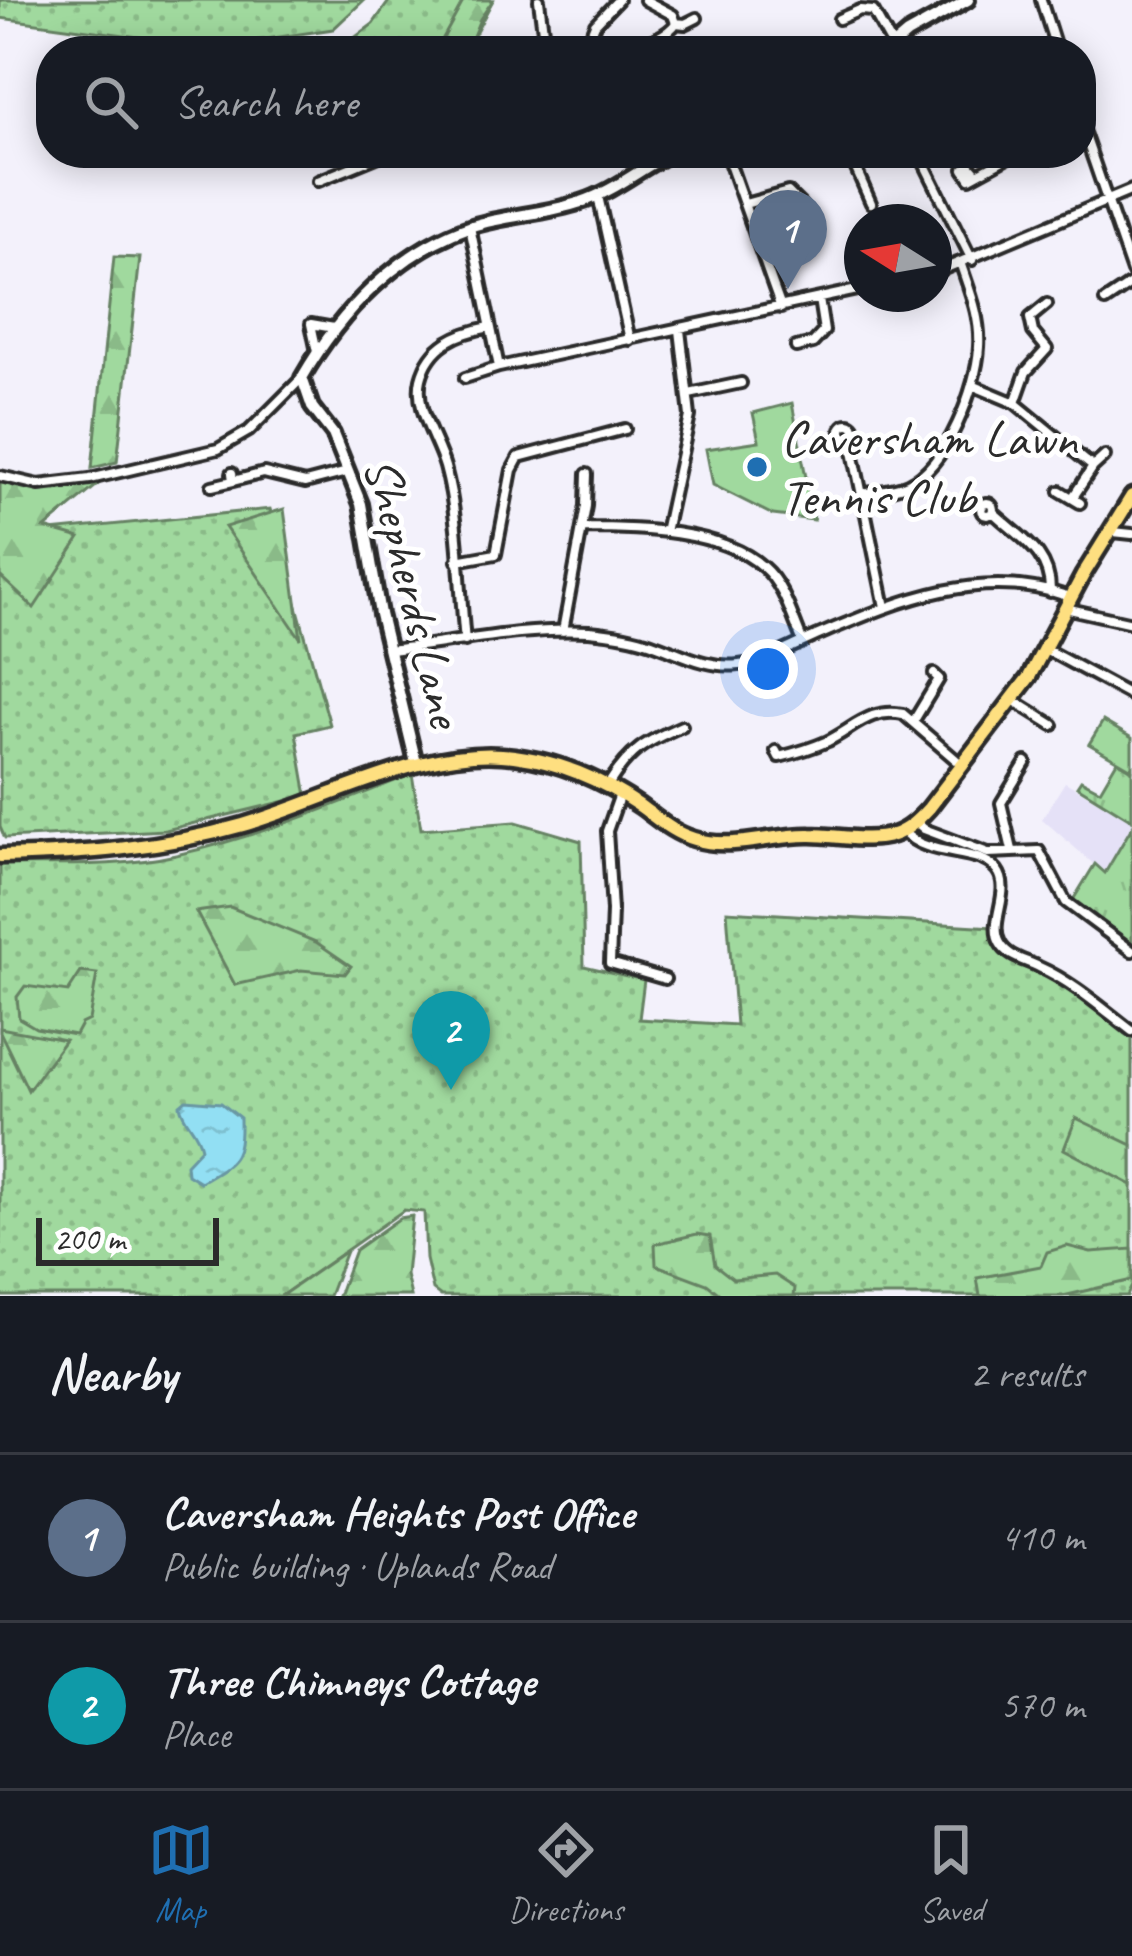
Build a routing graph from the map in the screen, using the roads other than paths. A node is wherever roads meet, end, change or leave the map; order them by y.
1 (618, 0) edge
2 (645, 0) edge
3 (968, 0) edge
4 (1041, 0) edge
5 (537, 1) edge
6 (697, 18) dead end
7 (839, 19) dead end
8 (676, 23) junction
9 (541, 36) edge
10 (590, 36) edge
11 (660, 36) edge
12 (884, 36) edge
13 (910, 36) edge
14 (1052, 36) edge
15 (1096, 167) edge
16 (350, 168) edge
17 (641, 168) edge
18 (732, 168) edge
19 (856, 168) edge
20 (928, 168) edge
21 (988, 168) edge
22 (977, 174) dead end
23 (318, 181) dead end
24 (1132, 190) edge
25 (598, 196) junction
26 (1108, 201) junction
27 (871, 203) dead end
28 (745, 204) junction
29 (801, 205) dead end
30 (470, 227) junction
31 (972, 260) junction
32 (961, 265) junction
33 (952, 268) edge
34 (1132, 272) edge
35 (1132, 283) edge
36 (844, 294) edge
37 (819, 299) junction
38 (1106, 301) dead end
39 (1047, 304) dead end
40 (782, 308) junction
41 (490, 327) junction
42 (334, 328) junction
43 (680, 330) junction
44 (630, 340) junction
45 (796, 347) dead end
46 (317, 353) junction
47 (499, 367) junction
48 (302, 378) junction
49 (465, 378) dead end
50 (741, 382) dead end
51 (972, 385) junction
52 (689, 394) junction
53 (1016, 403) junction
54 (625, 429) dead end
55 (850, 437) dead end
56 (1105, 456) dead end
57 (1093, 467) junction
58 (349, 471) junction
59 (587, 474) dead end
60 (0, 476) edge
61 (212, 486) dead end
62 (1060, 491) dead end
63 (862, 494) junction
64 (1132, 496) edge
65 (993, 512) dead end
66 (582, 528) junction
67 (665, 532) junction
68 (1113, 532) junction
69 (1132, 534) edge
70 (457, 561) junction
71 (1050, 592) junction
72 (1068, 602) junction
73 (885, 607) junction
74 (1132, 623) edge
75 (563, 631) junction
76 (465, 641) junction
77 (803, 642) junction
78 (1045, 649) junction
79 (389, 650) junction
80 (939, 678) dead end
81 (1132, 696) edge
82 (1013, 700) junction
83 (914, 722) junction
84 (674, 726) dead end
85 (1052, 726) dead end
86 (778, 757) dead end
87 (416, 763) junction
88 (962, 765) junction
89 (1023, 769) dead end
90 (614, 790) junction
91 (916, 822) junction
92 (903, 831) junction
93 (1012, 850) junction
94 (0, 856) edge
95 (986, 857) junction
96 (1132, 951) edge
97 (665, 979) dead end
98 (1132, 1031) edge

1 - 10 street
2 - 8 street
3 - 13 street
4 - 14 street
5 - 9 street
6 - 8 street
7 - 12 street
8 - 11 street
15 - 26 street
16 - 23 street
17 - 25 street
18 - 28 street
19 - 27 street
20 - 31 street
21 - 22 street
24 - 26 street
25 - 30 street
25 - 44 street
26 - 31 street
26 - 34 street
28 - 29 street
28 - 40 street
30 - 41 street
30 - 42 street
31 - 32 street
32 - 33 street
32 - 51 street
35 - 38 street
36 - 37 street
37 - 40 street
37 - 45 street
39 - 53 street
40 - 43 street
41 - 47 street
41 - 70 street
42 - 46 street
42 - 46 street
43 - 44 street
43 - 52 street
44 - 47 street
46 - 48 street
47 - 49 street
48 - 58 street, Shepherds Lane
48 - 60 street
50 - 52 street
51 - 53 street
51 - 63 street
52 - 67 street
53 - 57 street
54 - 70 street
55 - 63 street
56 - 57 street
57 - 62 street
58 - 61 street
58 - 79 street, Shepherds Lane
59 - 66 street
63 - 73 street
64 - 68 main road
65 - 71 street
66 - 67 street
66 - 75 street
67 - 77 street
68 - 69 street
68 - 72 main road
70 - 76 street
71 - 72 street
71 - 73 street
72 - 74 street
72 - 78 main road
73 - 77 street
75 - 76 street
75 - 77 street
76 - 79 street
78 - 81 street
78 - 82 main road
79 - 87 street, Shepherds Lane
80 - 83 street
82 - 85 street
82 - 88 main road
83 - 86 street
83 - 88 street
84 - 90 street
87 - 90 main road
87 - 94 main road
88 - 91 main road
89 - 93 street
90 - 92 main road
90 - 97 street
91 - 92 main road
91 - 95 street
92 - 95 street
93 - 95 street
93 - 96 street
95 - 98 street

